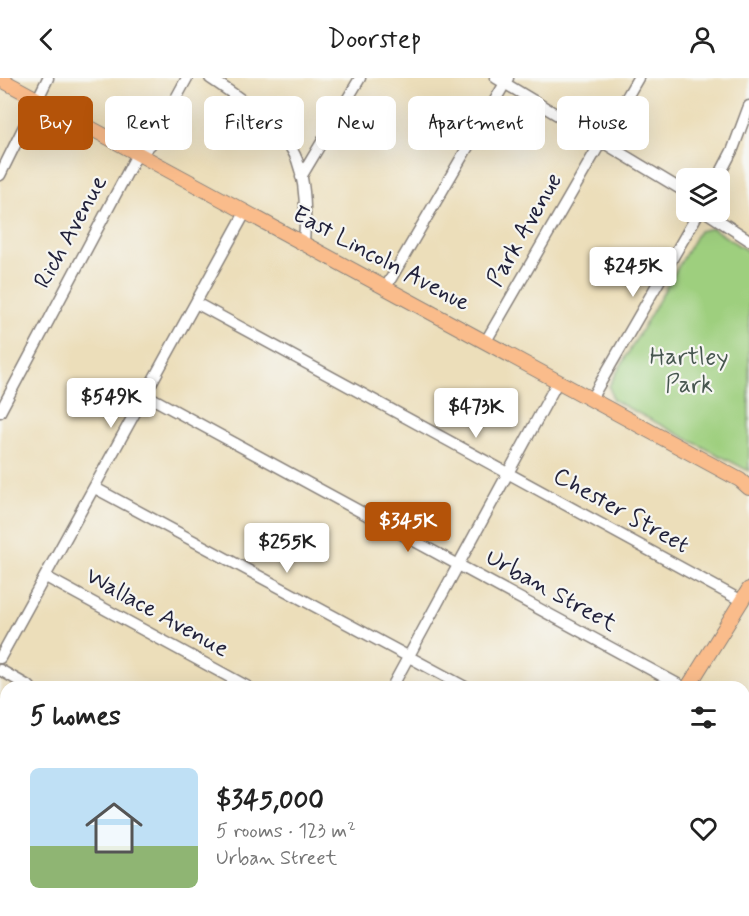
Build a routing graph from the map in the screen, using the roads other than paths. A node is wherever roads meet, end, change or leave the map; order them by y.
1 (48, 78) edge
2 (187, 78) edge
3 (210, 78) edge
4 (360, 78) edge
5 (638, 78) edge
6 (0, 79) edge
7 (503, 80) edge
8 (32, 96) edge
9 (41, 96) edge
10 (627, 96) edge
11 (749, 106) edge
12 (557, 115) edge
13 (93, 129) edge
14 (18, 140) edge
15 (595, 150) edge
16 (614, 150) edge
17 (140, 154) junction
18 (723, 168) edge
19 (0, 175) edge
20 (301, 177) junction
21 (676, 187) edge
22 (246, 211) junction
23 (693, 222) edge
24 (722, 222) edge
25 (748, 238) edge
26 (304, 242) junction
27 (386, 287) junction
28 (196, 303) junction
29 (486, 341) junction
30 (558, 381) junction
31 (146, 395) junction
32 (591, 399) junction
33 (0, 412) edge
34 (508, 473) junction
35 (746, 482) edge
36 (95, 488) junction
37 (459, 564) junction
38 (46, 577) junction
39 (745, 595) edge
40 (409, 656) junction
41 (0, 658) edge
42 (0, 670) edge
43 (19, 681) edge
44 (237, 681) edge
45 (395, 681) edge
46 (454, 681) edge
47 (671, 681) edge
48 (692, 681) edge

1 - 9 street
2 - 17 street, Rich Avenue
3 - 20 street
4 - 20 street
5 - 10 street, Park Avenue
6 - 8 main road, East Lincoln Avenue
7 - 12 street
7 - 27 street
11 - 18 street
13 - 17 main road, East Lincoln Avenue
14 - 19 street
15 - 29 street, Park Avenue
16 - 21 street
17 - 22 main road, East Lincoln Avenue
17 - 33 street, Rich Avenue
20 - 26 street
22 - 26 main road, East Lincoln Avenue
22 - 28 street
23 - 32 street
24 - 25 street
26 - 27 main road, East Lincoln Avenue
27 - 29 main road, East Lincoln Avenue
28 - 31 street
28 - 34 street, Chester Street
29 - 30 main road, East Lincoln Avenue
30 - 32 main road, East Lincoln Avenue
30 - 34 street
31 - 36 street
31 - 37 street, Urban Street
32 - 35 main road, East Lincoln Avenue
34 - 37 street
34 - 39 street, Chester Street
36 - 38 street
36 - 40 street
37 - 40 street
37 - 47 street, Urban Street
38 - 41 street
38 - 44 street, Wallace Avenue
39 - 48 main road
40 - 45 street
40 - 46 street
42 - 43 street

